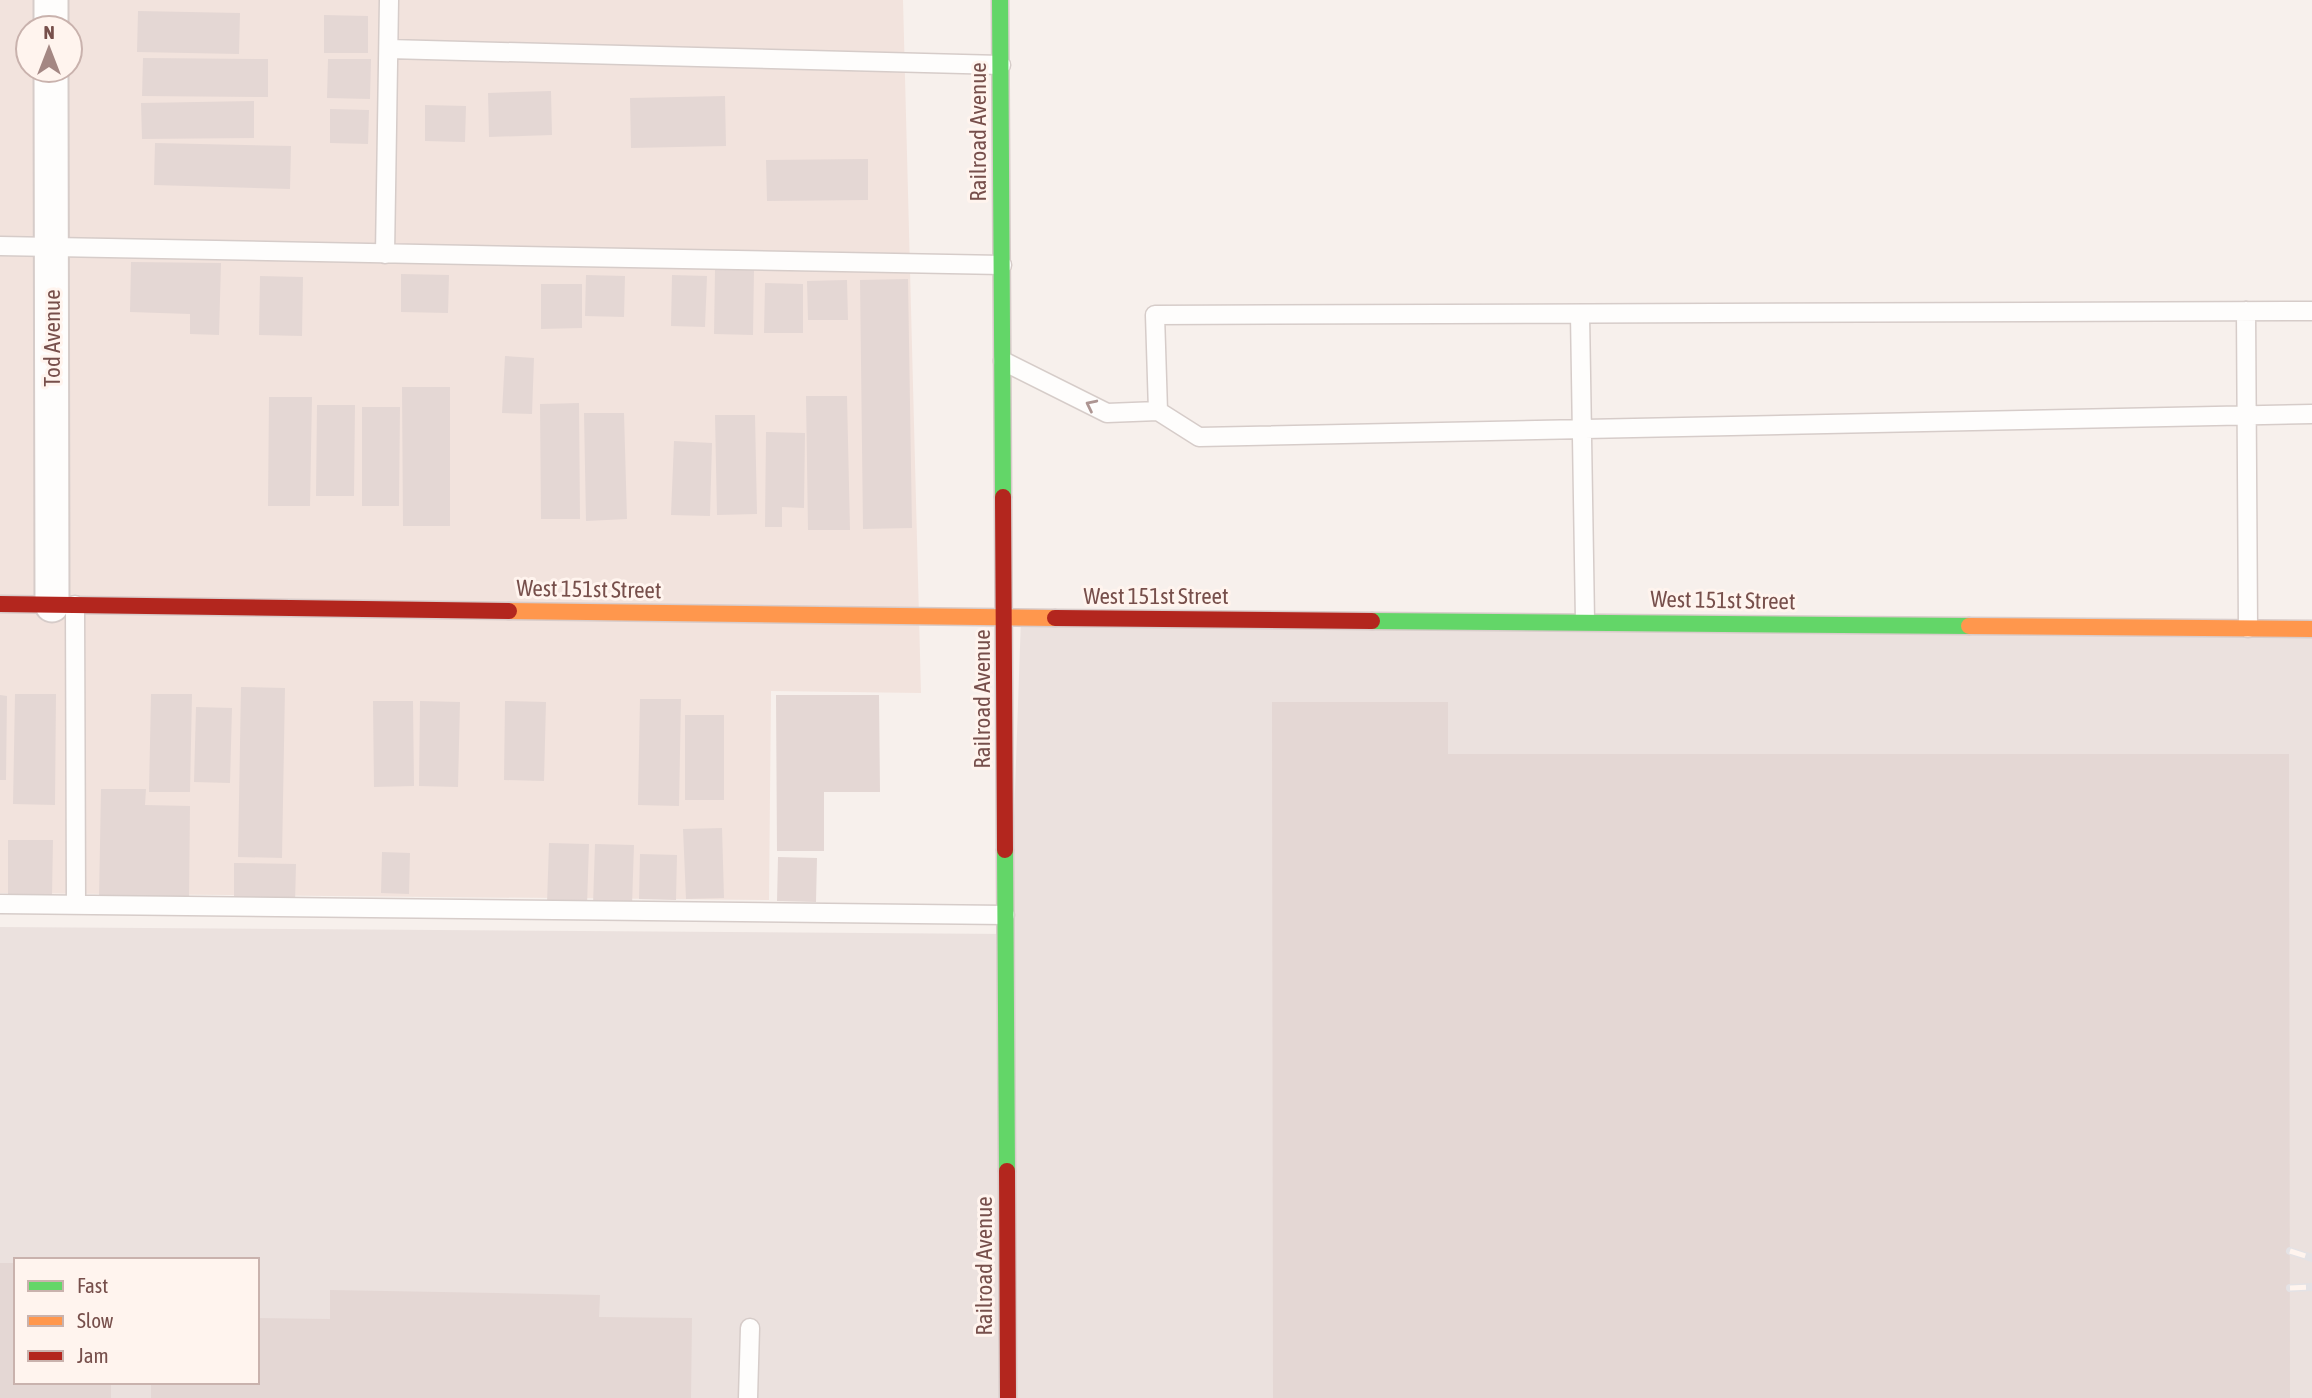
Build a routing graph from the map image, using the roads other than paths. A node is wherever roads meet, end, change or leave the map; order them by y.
1 (389, 0) edge
2 (1000, 0) edge
3 (389, 49) junction
4 (1001, 65) junction
5 (51, 84) edge
6 (0, 246) edge
7 (51, 247) junction
8 (385, 254) junction
9 (1002, 264) junction
10 (2246, 311) junction
11 (2312, 311) edge
12 (1580, 314) junction
13 (1003, 361) junction
14 (1158, 411) junction
15 (2312, 414) edge
16 (2246, 415) junction
17 (1583, 429) junction
18 (0, 604) edge
19 (64, 605) junction
20 (1004, 618) junction
21 (1585, 621) junction
22 (2248, 628) junction
23 (2312, 629) edge
24 (0, 904) edge
25 (76, 904) junction
26 (1005, 915) junction
27 (750, 1328) dead end
28 (748, 1398) edge
29 (1008, 1398) edge

1 - 3 lane
2 - 4 street, Railroad Avenue
3 - 4 lane
3 - 8 lane
4 - 9 street, Railroad Avenue
5 - 7 street, Tod Avenue
6 - 7 lane
7 - 8 lane
7 - 19 street, Tod Avenue
8 - 9 lane
9 - 13 street, Railroad Avenue
10 - 11 lane
10 - 12 lane
10 - 16 lane
12 - 14 lane
12 - 17 lane
14 -> 13 lane
13 - 20 street, Railroad Avenue
14 - 17 lane
15 - 16 lane
16 - 17 lane
16 - 22 lane
17 - 21 lane
18 - 19 street, West 151st Street
19 - 20 street, West 151st Street
19 - 25 lane
20 - 21 street, West 151st Street
20 - 26 street, Railroad Avenue
21 - 22 street, West 151st Street
22 - 23 street, West 151st Street
24 - 25 lane
25 - 26 lane
26 - 29 street, Railroad Avenue
27 - 28 lane

